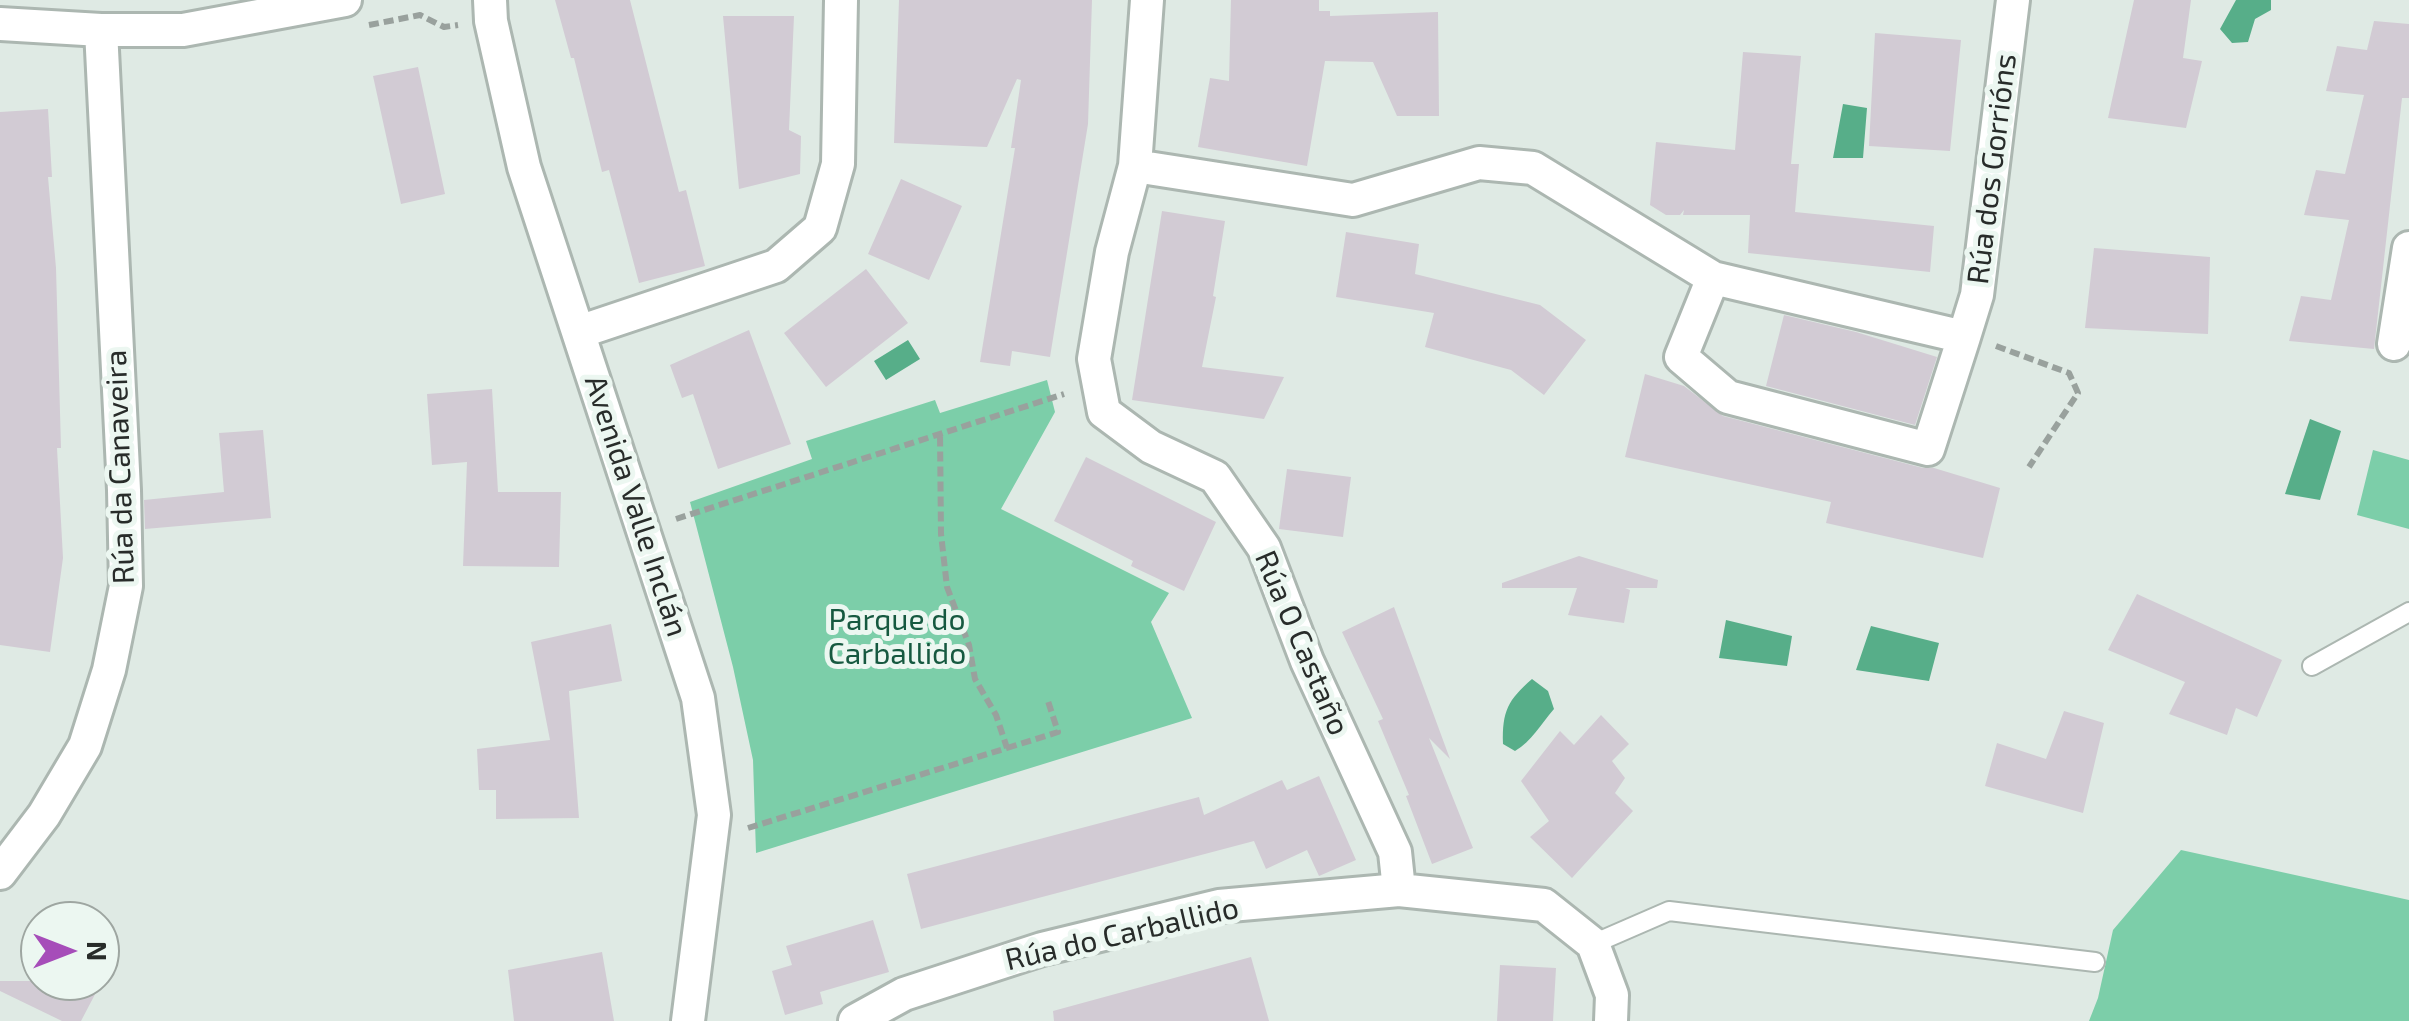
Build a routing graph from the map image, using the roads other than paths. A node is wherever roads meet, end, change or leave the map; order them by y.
1 (345, 0) edge
2 (490, 0) edge
3 (841, 0) edge
4 (1147, 0) edge
5 (2013, 0) edge
6 (0, 24) edge
7 (101, 30) junction
8 (1134, 166) junction
9 (2409, 248) edge
10 (1712, 278) junction
11 (579, 332) junction
12 (1964, 337) junction
13 (2394, 344) dead end
14 (2409, 612) edge
15 (2312, 666) dead end
16 (0, 873) edge
17 (1399, 890) junction
18 (1593, 944) junction
19 (2095, 962) dead end
20 (688, 1021) edge
21 (855, 1021) edge
22 (1611, 1021) edge

1 - 7 street
2 - 11 street, Avenida Valle Inclán
3 - 11 street
4 - 8 street, Rúa O Castaño
5 - 12 street, Rúa dos Gorrións
6 - 7 street
7 - 16 street, Rúa da Canaveira
8 - 10 street
8 - 17 street, Rúa O Castaño
9 - 13 street
10 - 12 street
10 - 12 street, Rúa dos Gorrións
11 - 20 street, Avenida Valle Inclán
14 - 15 lane
17 - 18 street
17 - 21 street, Rúa do Carballido
18 - 19 lane
18 - 22 street

